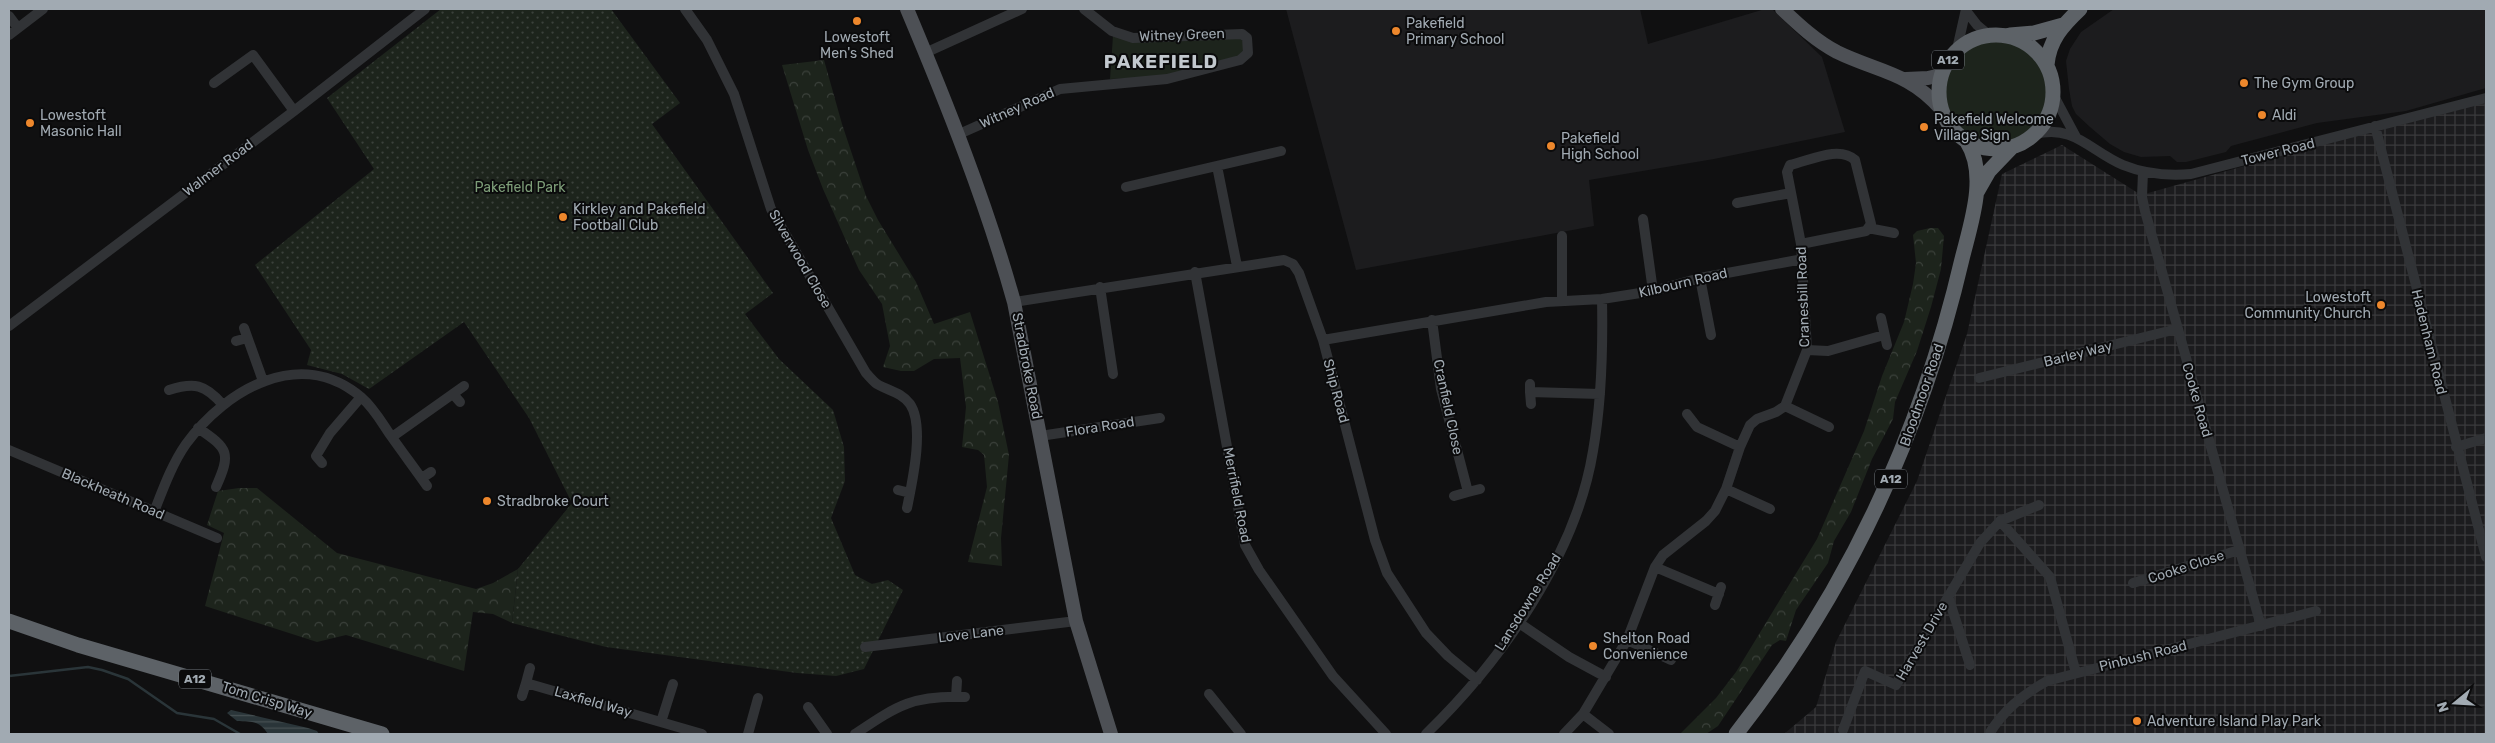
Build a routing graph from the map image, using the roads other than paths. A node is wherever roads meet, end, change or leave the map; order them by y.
1 (43, 9) edge
2 (425, 9) edge
3 (685, 9) edge
4 (907, 9) edge
5 (1022, 9) edge
6 (1084, 9) edge
7 (1782, 9) edge
8 (2080, 9) edge
9 (1966, 10) edge
10 (9, 16) edge
11 (2063, 25) junction
12 (18, 28) junction
13 (9, 35) edge
14 (1989, 35) junction
15 (2007, 35) junction
16 (1957, 49) junction
17 (925, 53) junction
18 (2047, 65) junction
19 (1941, 75) junction
20 (1906, 79) junction
21 (214, 82) dead end
22 (1109, 83) joint
23 (2053, 94) junction
24 (2486, 98) edge
25 (1941, 109) junction
26 (294, 111) junction
27 (2375, 126) junction
28 (2035, 134) junction
29 (957, 135) junction
30 (2076, 136) junction
31 (1967, 142) junction
32 (2012, 147) junction
33 (1280, 151) dead end
34 (1217, 166) junction
35 (2143, 172) junction
36 (1126, 186) dead end
37 (1791, 193) junction
38 (1976, 193) junction
39 (1737, 203) dead end
40 (1643, 219) dead end
41 (1868, 228) junction
42 (1894, 233) dead end
43 (1562, 236) dead end
44 (1801, 244) junction
45 (1803, 259) junction
46 (1237, 266) junction
47 (1195, 272) junction
48 (1700, 278) junction
49 (1100, 287) junction
50 (1653, 291) junction
51 (1602, 299) junction
52 (1562, 301) junction
53 (1014, 302) junction
54 (1881, 318) dead end
55 (1432, 320) junction
56 (9, 326) edge
57 (2177, 329) junction
58 (1711, 335) dead end
59 (1323, 340) junction
60 (236, 341) dead end
61 (1807, 350) junction
62 (1113, 374) dead end
63 (1980, 378) dead end
64 (264, 381) junction
65 (464, 386) dead end
66 (169, 390) dead end
67 (453, 394) junction
68 (1600, 394) junction
69 (361, 397) junction
70 (460, 402) dead end
71 (1531, 404) dead end
72 (223, 405) junction
73 (1785, 406) junction
74 (1687, 414) dead end
75 (1160, 418) dead end
76 (1829, 427) dead end
77 (198, 428) junction
78 (1040, 436) junction
79 (392, 437) junction
80 (2486, 438) edge
81 (1740, 447) junction
82 (2456, 447) junction
83 (9, 450) edge
84 (319, 459) dead end
85 (431, 472) dead end
86 (216, 487) dead end
87 (1480, 489) dead end
88 (1726, 489) junction
89 (898, 490) dead end
90 (910, 492) junction
91 (1468, 492) junction
92 (1454, 496) dead end
93 (2040, 506) dead end
94 (907, 508) dead end
95 (1770, 508) dead end
96 (154, 512) junction
97 (2000, 521) junction
98 (218, 538) dead end
99 (2240, 550) junction
100 (2486, 557) edge
101 (1655, 567) junction
102 (2133, 583) dead end
103 (1948, 596) junction
104 (1715, 605) dead end
105 (2316, 611) dead end
106 (9, 621) edge
107 (1076, 621) junction
108 (1519, 623) junction
109 (2261, 626) junction
110 (1627, 640) junction
111 (865, 647) dead end
112 (1671, 660) dead end
113 (1970, 665) dead end
114 (530, 668) dead end
115 (2076, 674) junction
116 (1606, 677) junction
117 (1477, 680) junction
118 (957, 681) dead end
119 (526, 683) junction
120 (673, 684) dead end
121 (1209, 694) dead end
122 (522, 696) dead end
123 (758, 698) dead end
124 (808, 707) dead end
125 (1583, 714) junction
126 (661, 722) junction
127 (1843, 730) dead end
128 (1611, 733) edge
129 (382, 734) edge
130 (702, 734) edge
131 (748, 734) edge
132 (827, 734) edge
133 (855, 734) edge
134 (1111, 734) edge
135 (1241, 734) edge
136 (1386, 734) edge
137 (1426, 734) edge
138 (1564, 734) edge
139 (1736, 734) edge
140 (1989, 734) edge

1 - 12 street
2 - 26 street, Walmer Road
3 - 90 street, Silverwood Close
4 - 17 main road, Stradbroke Road
5 - 17 street
6 - 22 street, Witney Green
7 - 20 main road
8 - 11 highway, A12
9 - 14 street
9 - 16 street
10 - 12 street
11 - 15 highway, A12
11 - 18 highway, A12
12 - 13 street
14 - 15 highway, A12
14 - 16 highway, A12
15 - 18 highway, A12
16 - 19 highway, A12
17 - 29 main road, Stradbroke Road
18 - 23 highway, A12
19 - 20 main road
19 - 25 highway, A12
20 - 25 main road
21 - 26 street
22 - 29 street, Witney Road
23 - 28 highway, A12
23 - 30 street, Tower Road
24 - 27 street, Tower Road
25 - 31 highway, A12
26 - 56 street, Walmer Road
27 - 35 street, Tower Road
27 - 82 street, Hadenham Road
28 - 30 street, Tower Road
28 - 32 highway, A12
29 - 53 main road, Stradbroke Road
30 - 35 street, Tower Road
31 - 32 highway, A12
31 - 38 highway, Bloodmoor Road / A12
32 - 38 highway, Bloodmoor Road / A12
33 - 34 street
34 - 36 street
34 - 46 street
35 - 57 street, Cooke Road
37 - 39 street
37 - 41 street, Cranesbill Road
37 - 44 street, Cranesbill Road
38 - 139 highway, Bloodmoor Road / A12
40 - 50 street
41 - 42 street
41 - 44 street
43 - 52 street
44 - 45 street, Cranesbill Road
45 - 48 street, Kilbourn Road
45 - 61 street, Cranesbill Road
46 - 47 street, Ship Road
46 - 59 street, Ship Road
47 - 49 street, Ship Road
47 - 136 street, Merrifield Road
48 - 50 street, Kilbourn Road
48 - 58 street
49 - 53 street, Ship Road
49 - 62 street
50 - 51 street, Kilbourn Road
51 - 52 street, Kilbourn Road
51 - 68 street, Lansdowne Road
52 - 55 street, Kilbourn Road
53 - 78 main road, Stradbroke Road
54 - 61 street
55 - 59 street, Kilbourn Road
55 - 91 street, Cranfield Close
57 - 63 street, Barley Way
57 - 99 street, Cooke Road
59 - 117 street, Ship Road
60 - 64 street
61 - 73 street, Cranesbill Road
64 - 69 street
64 - 72 street
65 - 67 street
66 - 72 street
67 - 70 street
67 - 79 street
68 - 71 street
68 - 108 street, Lansdowne Road
69 - 79 street
69 - 84 street
72 - 77 street
73 - 76 street
73 - 81 street
74 - 81 street
75 - 78 street, Flora Road
77 - 86 street
77 - 96 street
78 - 107 main road, Stradbroke Road
79 - 85 street
80 - 82 street
81 - 88 street
82 - 100 street, Hadenham Road
83 - 96 street, Blackheath Road
87 - 91 street
88 - 95 street
88 - 101 street
89 - 90 street
90 - 94 street, Silverwood Close
91 - 92 street
93 - 97 street, Harvest Drive
96 - 98 street, Blackheath Road
97 - 103 street, Harvest Drive
97 - 115 street
99 - 102 street, Cooke Close
99 - 109 street, Cooke Road
101 - 104 street
101 - 110 street
103 - 113 street, Harvest Drive
103 - 127 street, Harvest Drive
105 - 109 street, Pinbush Road
106 - 129 highway, Tom Crisp Way / A12
107 - 111 street, Love Lane
107 - 134 main road, Stradbroke Road
108 - 116 street
108 - 117 street, Lansdowne Road
109 - 115 street, Pinbush Road
110 - 112 street
110 - 116 street
114 - 119 street
115 - 140 street, Pinbush Road
116 - 125 street
117 - 137 street, Lansdowne Road
118 - 133 street
119 - 122 street
119 - 126 street, Laxfield Way
120 - 126 street
121 - 135 street
123 - 131 street
124 - 132 street
125 - 128 street
125 - 138 street
126 - 130 street, Laxfield Way

